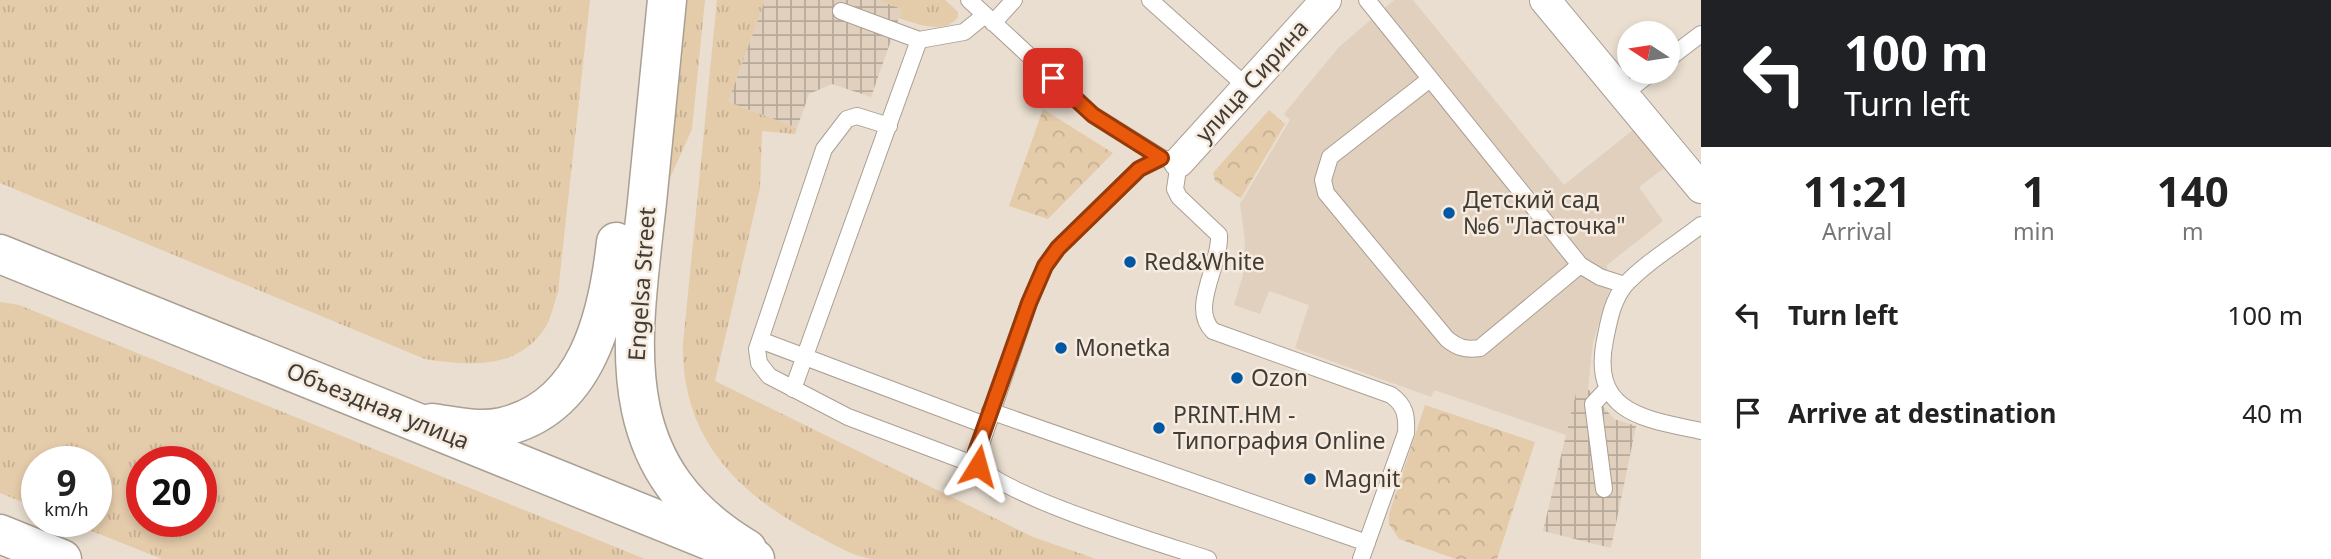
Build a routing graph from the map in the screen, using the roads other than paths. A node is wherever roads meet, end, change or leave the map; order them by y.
1 (641, 0) edge
2 (667, 0) edge
3 (968, 0) edge
4 (1014, 0) edge
5 (1150, 0) edge
6 (1326, 0) edge
7 (1367, 0) edge
8 (1545, 0) edge
9 (841, 11) dead end
10 (989, 19) junction
11 (1701, 34) edge
12 (919, 40) junction
13 (1680, 50) edge
14 (1430, 79) junction
15 (1636, 84) edge
16 (1247, 87) junction
17 (1625, 93) junction
18 (889, 126) junction
19 (1170, 160) junction
20 (1698, 178) edge
21 (1701, 225) edge
22 (0, 254) edge
23 (1580, 265) junction
24 (0, 278) edge
25 (1625, 285) junction
26 (170, 322) junction
27 (760, 340) junction
28 (805, 356) junction
29 (1608, 387) junction
30 (793, 388) junction
31 (988, 418) junction
32 (410, 419) junction
33 (1701, 431) edge
34 (978, 466) junction
35 (1604, 489) dead end
36 (0, 526) edge
37 (0, 534) edge
38 (1367, 543) junction
39 (56, 556) edge
40 (755, 559) edge
41 (765, 559) edge
42 (1208, 559) edge
43 (1361, 559) edge

1 - 32 main road, Engelsa Street
2 - 41 main road, Engelsa Street
3 - 10 lane
4 - 10 lane
5 - 16 lane
6 - 16 street, улица Сирина
7 - 14 lane
8 - 17 street
9 - 12 lane
10 - 12 lane
10 - 19 lane
11 - 13 lane
12 - 18 lane
14 - 23 lane
14 - 23 lane
15 - 17 lane
16 - 19 street, улица Сирина
17 - 20 street
18 - 27 lane
18 - 28 lane
19 - 31 lane
19 - 38 lane
21 - 25 lane
22 - 26 main road, Объездная улица
23 - 25 lane
24 - 26 main road
25 - 29 lane
26 - 32 main road, Объездная улица
27 - 28 lane
27 - 30 lane
28 - 30 lane
28 - 31 lane
29 - 33 lane
29 - 35 lane
30 - 34 lane
31 - 34 lane
31 - 38 lane
32 - 40 main road, Объездная улица
34 - 42 lane
36 - 39 main road
37 - 39 main road
38 - 43 lane

